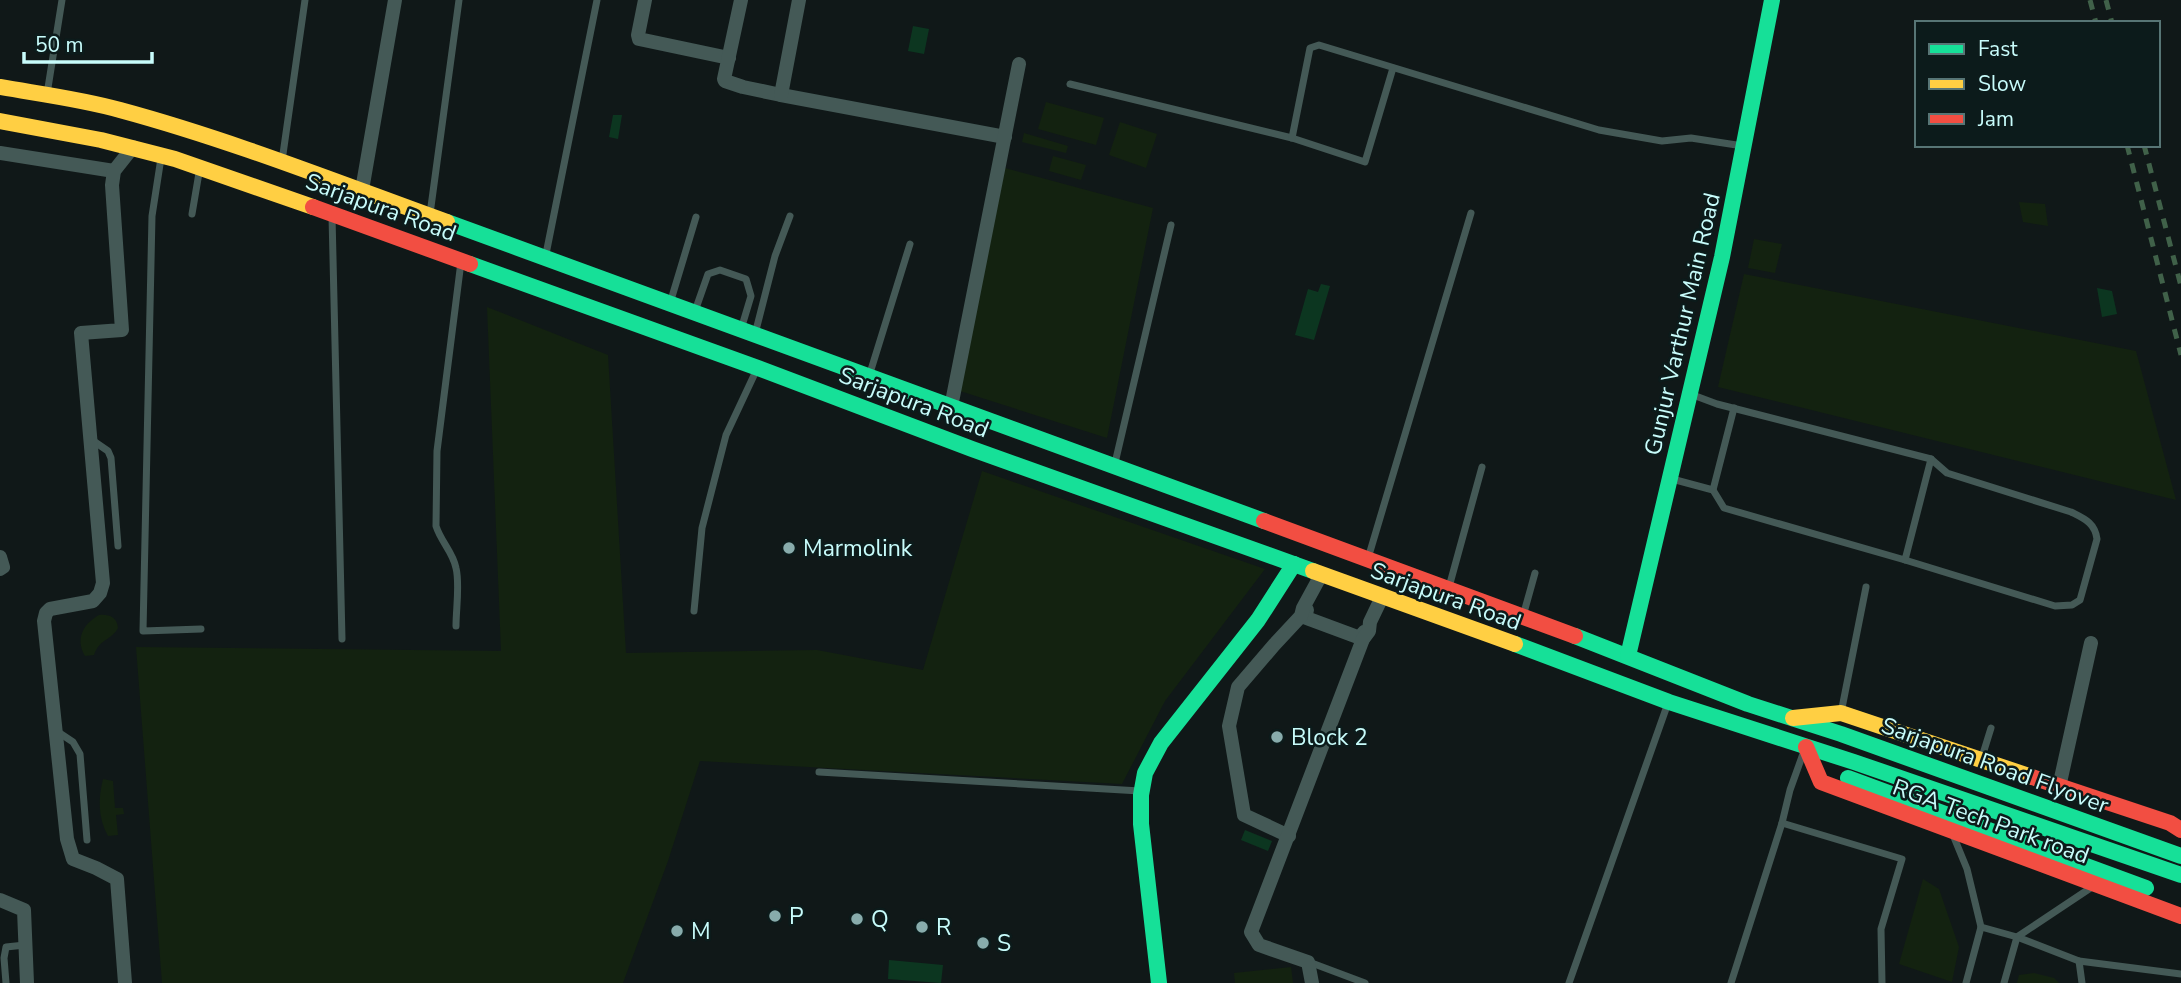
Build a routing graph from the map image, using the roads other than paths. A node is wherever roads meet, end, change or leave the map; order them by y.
1 (62, 0) edge
2 (305, 0) edge
3 (395, 0) edge
4 (459, 0) edge
5 (597, 0) edge
6 (645, 0) edge
7 (741, 0) edge
8 (799, 0) edge
9 (1772, 0) edge
10 (729, 58) junction
11 (1019, 64) dead end
12 (1393, 68) junction
13 (1070, 84) dead end
14 (0, 88) edge
15 (47, 95) junction
16 (781, 95) junction
17 (0, 121) edge
18 (1004, 137) junction
19 (1292, 138) junction
20 (1744, 146) junction
21 (133, 147) junction
22 (0, 153) edge
23 (161, 153) junction
24 (282, 162) junction
25 (200, 166) junction
26 (114, 171) junction
27 (362, 190) junction
28 (332, 213) junction
29 (1471, 213) dead end
30 (192, 214) dead end
31 (790, 216) dead end
32 (430, 217) junction
33 (696, 217) dead end
34 (1171, 226) dead end
35 (910, 244) dead end
36 (545, 258) junction
37 (461, 260) junction
38 (670, 302) junction
39 (695, 312) junction
40 (748, 332) junction
41 (758, 368) junction
42 (869, 377) junction
43 (1690, 394) junction
44 (951, 407) junction
45 (1734, 408) junction
46 (90, 439) junction
47 (1931, 459) junction
48 (1051, 460) junction
49 (1114, 467) junction
50 (1482, 467) dead end
51 (1671, 478) junction
52 (1713, 490) junction
53 (118, 546) dead end
54 (0, 557) edge
55 (1368, 559) junction
56 (1905, 560) junction
57 (1294, 564) junction
58 (0, 569) edge
59 (1535, 573) dead end
60 (1321, 575) junction
61 (1866, 587) dead end
62 (1448, 590) junction
63 (1382, 597) junction
64 (694, 611) dead end
65 (1301, 616) junction
66 (1523, 617) junction
67 (456, 626) dead end
68 (201, 629) dead end
69 (342, 639) dead end
70 (1363, 639) junction
71 (2091, 643) dead end
72 (1628, 656) junction
73 (1669, 702) junction
74 (1841, 713) junction
75 (1793, 718) junction
76 (1992, 728) dead end
77 (55, 730) junction
78 (1812, 749) junction
79 (1980, 760) junction
80 (819, 772) dead end
81 (2059, 787) junction
82 (1141, 792) junction
83 (1782, 823) junction
84 (1953, 825) junction
85 (2175, 826) edge
86 (1289, 836) junction
87 (87, 840) dead end
88 (2181, 856) edge
89 (2181, 875) edge
90 (2099, 879) junction
91 (2140, 893) junction
92 (0, 900) edge
93 (2181, 916) edge
94 (1981, 927) junction
95 (2017, 937) junction
96 (25, 944) junction
97 (2079, 961) junction
98 (1308, 962) junction
99 (2181, 974) edge
100 (6, 983) edge
101 (27, 983) edge
102 (125, 983) edge
103 (1159, 983) edge
104 (1312, 983) edge
105 (1365, 983) edge
106 (1569, 983) edge
107 (1731, 983) edge
108 (1882, 983) edge
109 (1966, 983) edge
110 (2004, 983) edge
111 (2082, 983) edge

1 - 15 lane
2 - 24 lane
3 - 27 street
4 - 32 lane
5 - 36 lane
6 - 10 street
7 - 10 street
8 - 16 street
9 - 20 main road, Gunjur Varthur Main Road
10 - 16 street
11 - 18 street
12 - 19 lane
12 - 19 lane
12 - 20 lane
13 - 19 lane
14 - 15 main road, Sarjapura Road
15 - 24 main road, Sarjapura Road
16 - 18 street
17 - 21 main road, Sarjapura Road
18 - 44 street
20 - 43 main road, Gunjur Varthur Main Road
21 - 23 main road, Sarjapura Road
21 - 26 street
22 - 26 street
23 - 25 main road, Sarjapura Road
23 - 68 lane
24 - 27 main road, Sarjapura Road
25 - 28 main road, Sarjapura Road
25 - 30 lane
26 - 46 street
27 - 32 main road, Sarjapura Road
28 - 37 main road, Sarjapura Road
28 - 69 lane
29 - 55 lane
31 - 40 lane
32 - 36 main road, Sarjapura Road
33 - 38 lane
34 - 49 lane
35 - 42 lane
36 - 38 main road, Sarjapura Road
37 - 41 main road, Sarjapura Road
37 - 67 lane
38 - 39 main road, Sarjapura Road
39 - 40 main road, Sarjapura Road
39 - 40 lane
40 - 42 main road, Sarjapura Road
41 - 48 main road, Sarjapura Road
41 - 64 lane
42 - 44 main road, Sarjapura Road
43 - 45 lane
43 - 51 main road, Gunjur Varthur Main Road
44 - 48 main road, Sarjapura Road
45 - 47 lane
45 - 52 lane
46 - 53 lane
46 - 77 street
47 - 56 lane
47 - 56 lane
48 - 49 main road, Sarjapura Road
48 - 57 main road, Sarjapura Road
49 - 55 main road, Sarjapura Road
50 - 62 lane
51 - 52 lane
51 - 72 main road, Gunjur Varthur Main Road
52 - 56 lane
54 - 58 street
55 - 62 main road, Sarjapura Road
57 - 60 main road, Sarjapura Road
57 - 82 main road
59 - 66 lane
60 - 63 main road, Sarjapura Road
60 - 65 street
61 - 74 lane
62 - 66 main road, Sarjapura Road
63 - 70 street
63 - 73 main road, Sarjapura Road
65 - 70 street
65 - 86 street
66 - 72 main road, Sarjapura Road
70 - 86 street
71 - 81 street
72 - 75 main road, Sarjapura Road
73 - 78 main road, Sarjapura Road
73 - 106 lane
74 - 75 main road
74 - 79 main road
75 - 88 main road, Sarjapura Road Flyover
76 - 79 lane
77 - 87 lane
77 - 102 street
78 - 83 lane
78 - 84 main road, RGA Tech Park road
78 - 89 main road, Sarjapura Road Flyover
79 - 81 main road
80 - 82 lane
81 - 85 main road
82 - 103 main road
83 - 107 lane
83 - 108 lane
84 - 90 main road, RGA Tech Park road
84 - 94 lane
85 - 91 main road
86 - 98 street
90 - 91 main road, RGA Tech Park road
90 - 95 lane
91 - 93 main road, RGA Tech Park road
92 - 96 street
94 - 95 lane
94 - 109 lane
95 - 97 lane
95 - 110 lane
96 - 100 lane
96 - 101 street
97 - 99 lane
97 - 111 lane
98 - 104 street
98 - 105 lane

